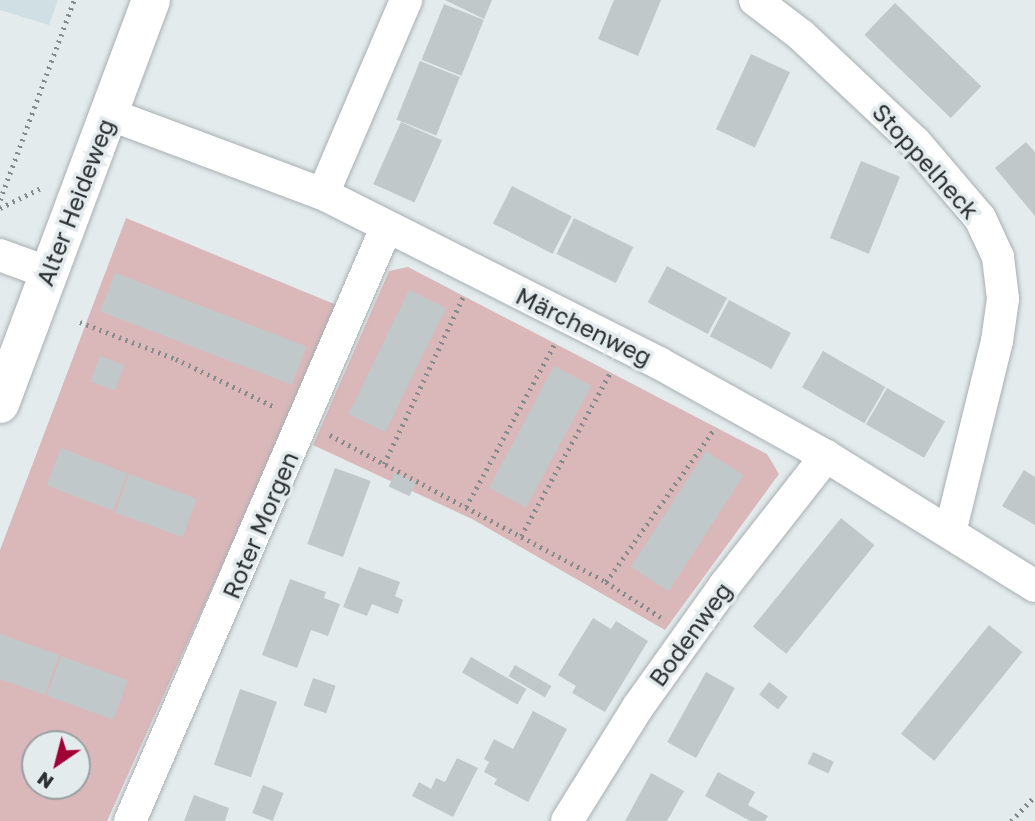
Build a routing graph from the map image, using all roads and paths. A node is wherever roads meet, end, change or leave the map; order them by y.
1 (74, 0) edge
2 (151, 0) edge
3 (405, 0) edge
4 (755, 0) edge
5 (108, 114) junction
6 (52, 179) dead end
7 (323, 194) junction
8 (0, 200) edge
9 (0, 208) edge
10 (386, 228) junction
11 (0, 254) edge
12 (475, 272) junction
13 (49, 273) junction
14 (569, 318) junction
15 (80, 322) dead end
16 (625, 346) junction
17 (0, 404) edge
18 (732, 404) junction
19 (304, 421) junction
20 (827, 456) junction
21 (384, 464) junction
22 (466, 507) junction
23 (950, 532) junction
24 (521, 536) junction
25 (606, 582) junction
26 (1035, 586) edge
27 (689, 636) junction
28 (1035, 796) edge
29 (130, 821) edge
30 (567, 821) edge
31 (1011, 821) edge

1 - 8 path
2 - 5 street, Alter Heideweg
3 - 7 street
4 - 23 street, Stoppelheck
5 - 7 street, Märchenweg
5 - 13 street, Alter Heideweg
6 - 9 path
7 - 10 street, Märchenweg
10 - 12 street, Märchenweg
10 - 19 street, Roter Morgen
11 - 13 street
12 - 14 street, Märchenweg
12 - 21 path
13 - 17 street, Alter Heideweg
14 - 16 street, Märchenweg
14 - 22 path
15 - 19 path
16 - 18 street, Märchenweg
16 - 24 path
18 - 20 street, Märchenweg
18 - 25 path
19 - 21 path
19 - 29 street, Roter Morgen
20 - 23 street, Märchenweg
20 - 27 street, Bodenweg
21 - 22 path
22 - 24 path
23 - 26 street, Märchenweg
24 - 25 path
25 - 27 path
27 - 30 street, Bodenweg
28 - 31 path

